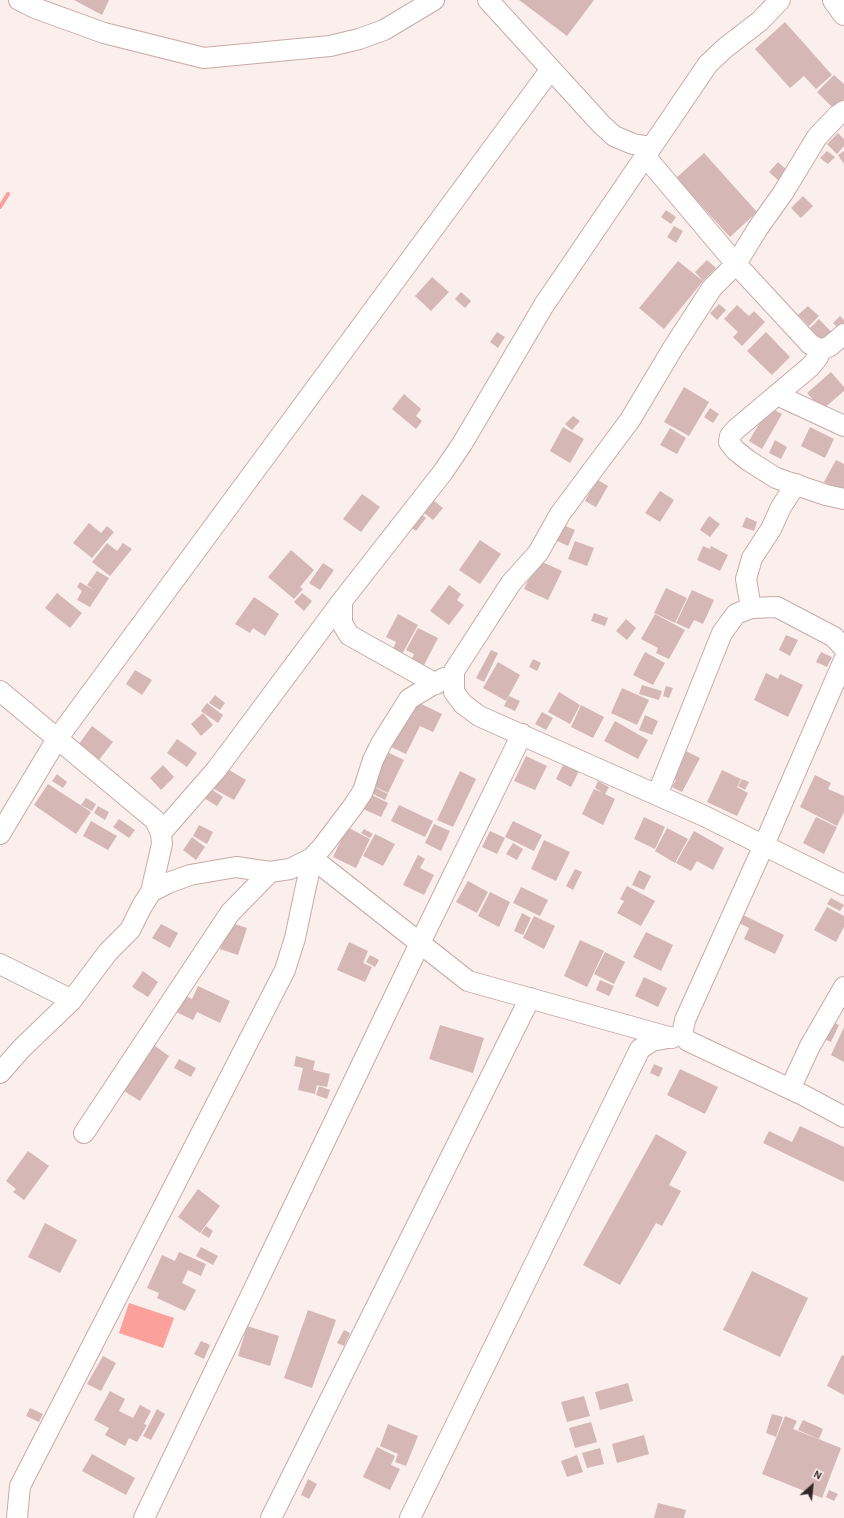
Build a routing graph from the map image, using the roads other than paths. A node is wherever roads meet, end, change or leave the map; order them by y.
1 (19, 0) edge
2 (434, 0) edge
3 (488, 0) edge
4 (780, 0) edge
5 (551, 69) junction
6 (844, 111) edge
7 (648, 151) junction
8 (736, 264) junction
9 (844, 334) edge
10 (821, 350) junction
11 (777, 395) junction
12 (844, 426) edge
13 (796, 484) junction
14 (844, 498) edge
15 (342, 601) junction
16 (751, 608) junction
17 (844, 648) edge
18 (844, 660) edge
19 (454, 671) junction
20 (436, 684) junction
21 (0, 691) edge
22 (522, 734) junction
23 (57, 739) junction
24 (657, 795) junction
25 (161, 833) junction
26 (0, 834) edge
27 (764, 845) junction
28 (312, 858) junction
29 (270, 872) junction
30 (844, 885) edge
31 (151, 892) junction
32 (420, 943) junction
33 (0, 964) edge
34 (844, 987) edge
35 (530, 998) junction
36 (72, 1000) junction
37 (677, 1036) junction
38 (0, 1072) edge
39 (790, 1089) junction
40 (844, 1117) edge
41 (84, 1133) dead end
42 (16, 1518) edge
43 (144, 1518) edge
44 (271, 1518) edge
45 (410, 1518) edge

1 - 2 street
3 - 5 street
4 - 7 street
5 - 7 street
5 - 23 street
6 - 8 street
7 - 8 street
7 - 15 street
8 - 10 street
8 - 19 street
9 - 10 street
10 - 11 street
11 - 12 street
11 - 13 street
13 - 14 street
13 - 16 street
15 - 20 street
15 - 25 street
16 - 17 street
16 - 24 street
18 - 27 street
19 - 20 street
19 - 22 street
20 - 28 street
21 - 23 street
22 - 24 street
22 - 32 street
23 - 25 street
23 - 26 street
24 - 27 street
25 - 31 street
27 - 30 street
27 - 37 street
28 - 29 street
28 - 32 street
28 - 42 street
29 - 31 street
29 - 41 street
31 - 36 street
32 - 35 street
32 - 43 street
33 - 36 street
34 - 39 street
35 - 37 street
35 - 44 street
36 - 38 street
37 - 39 street
37 - 45 street
39 - 40 street

